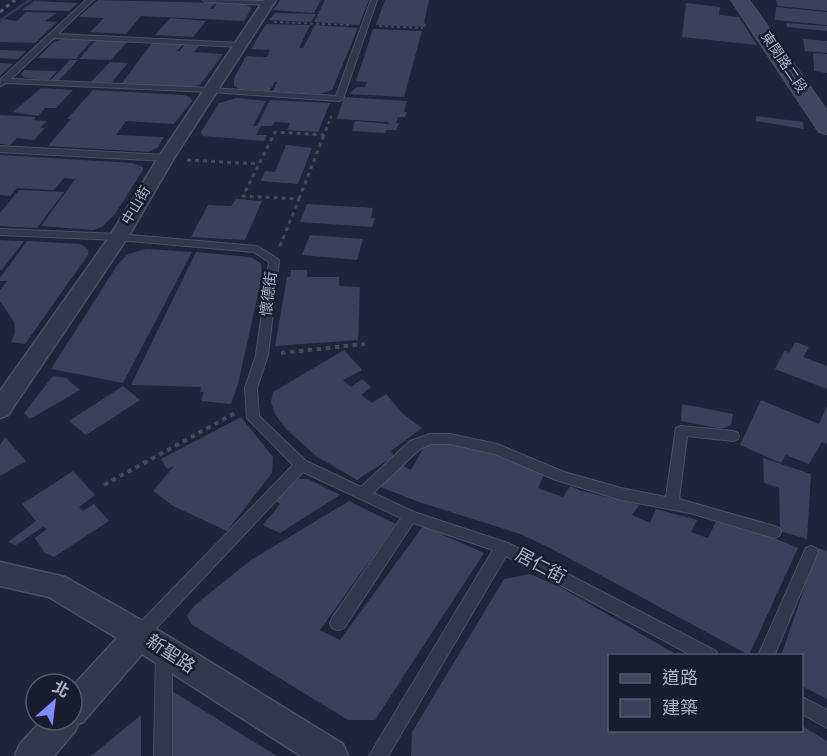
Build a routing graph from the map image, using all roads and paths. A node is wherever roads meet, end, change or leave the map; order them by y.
1 (90, 0) edge
2 (206, 0) edge
3 (374, 0) edge
4 (740, 0) edge
5 (269, 1) edge
6 (256, 21) junction
7 (364, 26) junction
8 (423, 28) dead end
9 (52, 36) junction
10 (240, 45) junction
11 (2, 83) edge
12 (211, 90) junction
13 (339, 99) junction
14 (827, 127) edge
15 (324, 135) junction
16 (0, 149) edge
17 (166, 158) junction
18 (259, 164) junction
19 (299, 200) junction
20 (0, 232) edge
21 (119, 237) junction
22 (274, 261) junction
23 (365, 344) dead end
24 (262, 356) junction
25 (250, 404) junction
26 (0, 409) edge
27 (733, 436) dead end
28 (301, 465) junction
29 (104, 484) dead end
30 (363, 494) junction
31 (672, 504) junction
32 (410, 516) junction
33 (774, 532) dead end
34 (503, 548) junction
35 (811, 552) dead end
36 (0, 574) edge
37 (338, 623) dead end
38 (152, 643) junction
39 (706, 654) edge
40 (767, 654) edge
41 (84, 701) edge
42 (803, 706) edge
43 (827, 719) edge
44 (53, 732) edge
45 (32, 756) edge
46 (163, 756) edge
47 (331, 756) edge
48 (378, 756) edge

1 - 9 lane
2 - 5 lane
3 - 7 lane
4 - 14 main road, 東閔路二段
5 - 6 street, 中山街
6 - 7 path
6 - 10 street, 中山街
7 - 8 path
7 - 13 lane
9 - 10 lane
9 - 11 lane
10 - 12 street, 中山街
11 - 12 lane
12 - 13 lane
12 - 17 street, 中山街
13 - 15 path
15 - 18 path
15 - 19 path
16 - 17 lane
17 - 18 path
17 - 21 street, 中山街
18 - 19 path
19 - 22 path
20 - 21 lane, 懷德街
21 - 22 lane, 懷德街
21 - 26 street, 中山街
22 - 24 lane, 懷德街
23 - 24 path
24 - 25 lane, 懷德街
25 - 28 lane
25 - 29 path
27 - 31 lane
28 - 30 lane
28 - 38 lane
30 - 31 lane
30 - 32 lane, 居仁街
31 - 33 lane
32 - 34 lane, 居仁街
32 - 37 lane
34 - 39 lane, 居仁街
34 - 48 lane
35 - 40 lane
36 - 38 street, 新聖路
38 - 41 street
38 - 46 lane
38 - 47 street, 新聖路
42 - 43 lane
44 - 45 street

